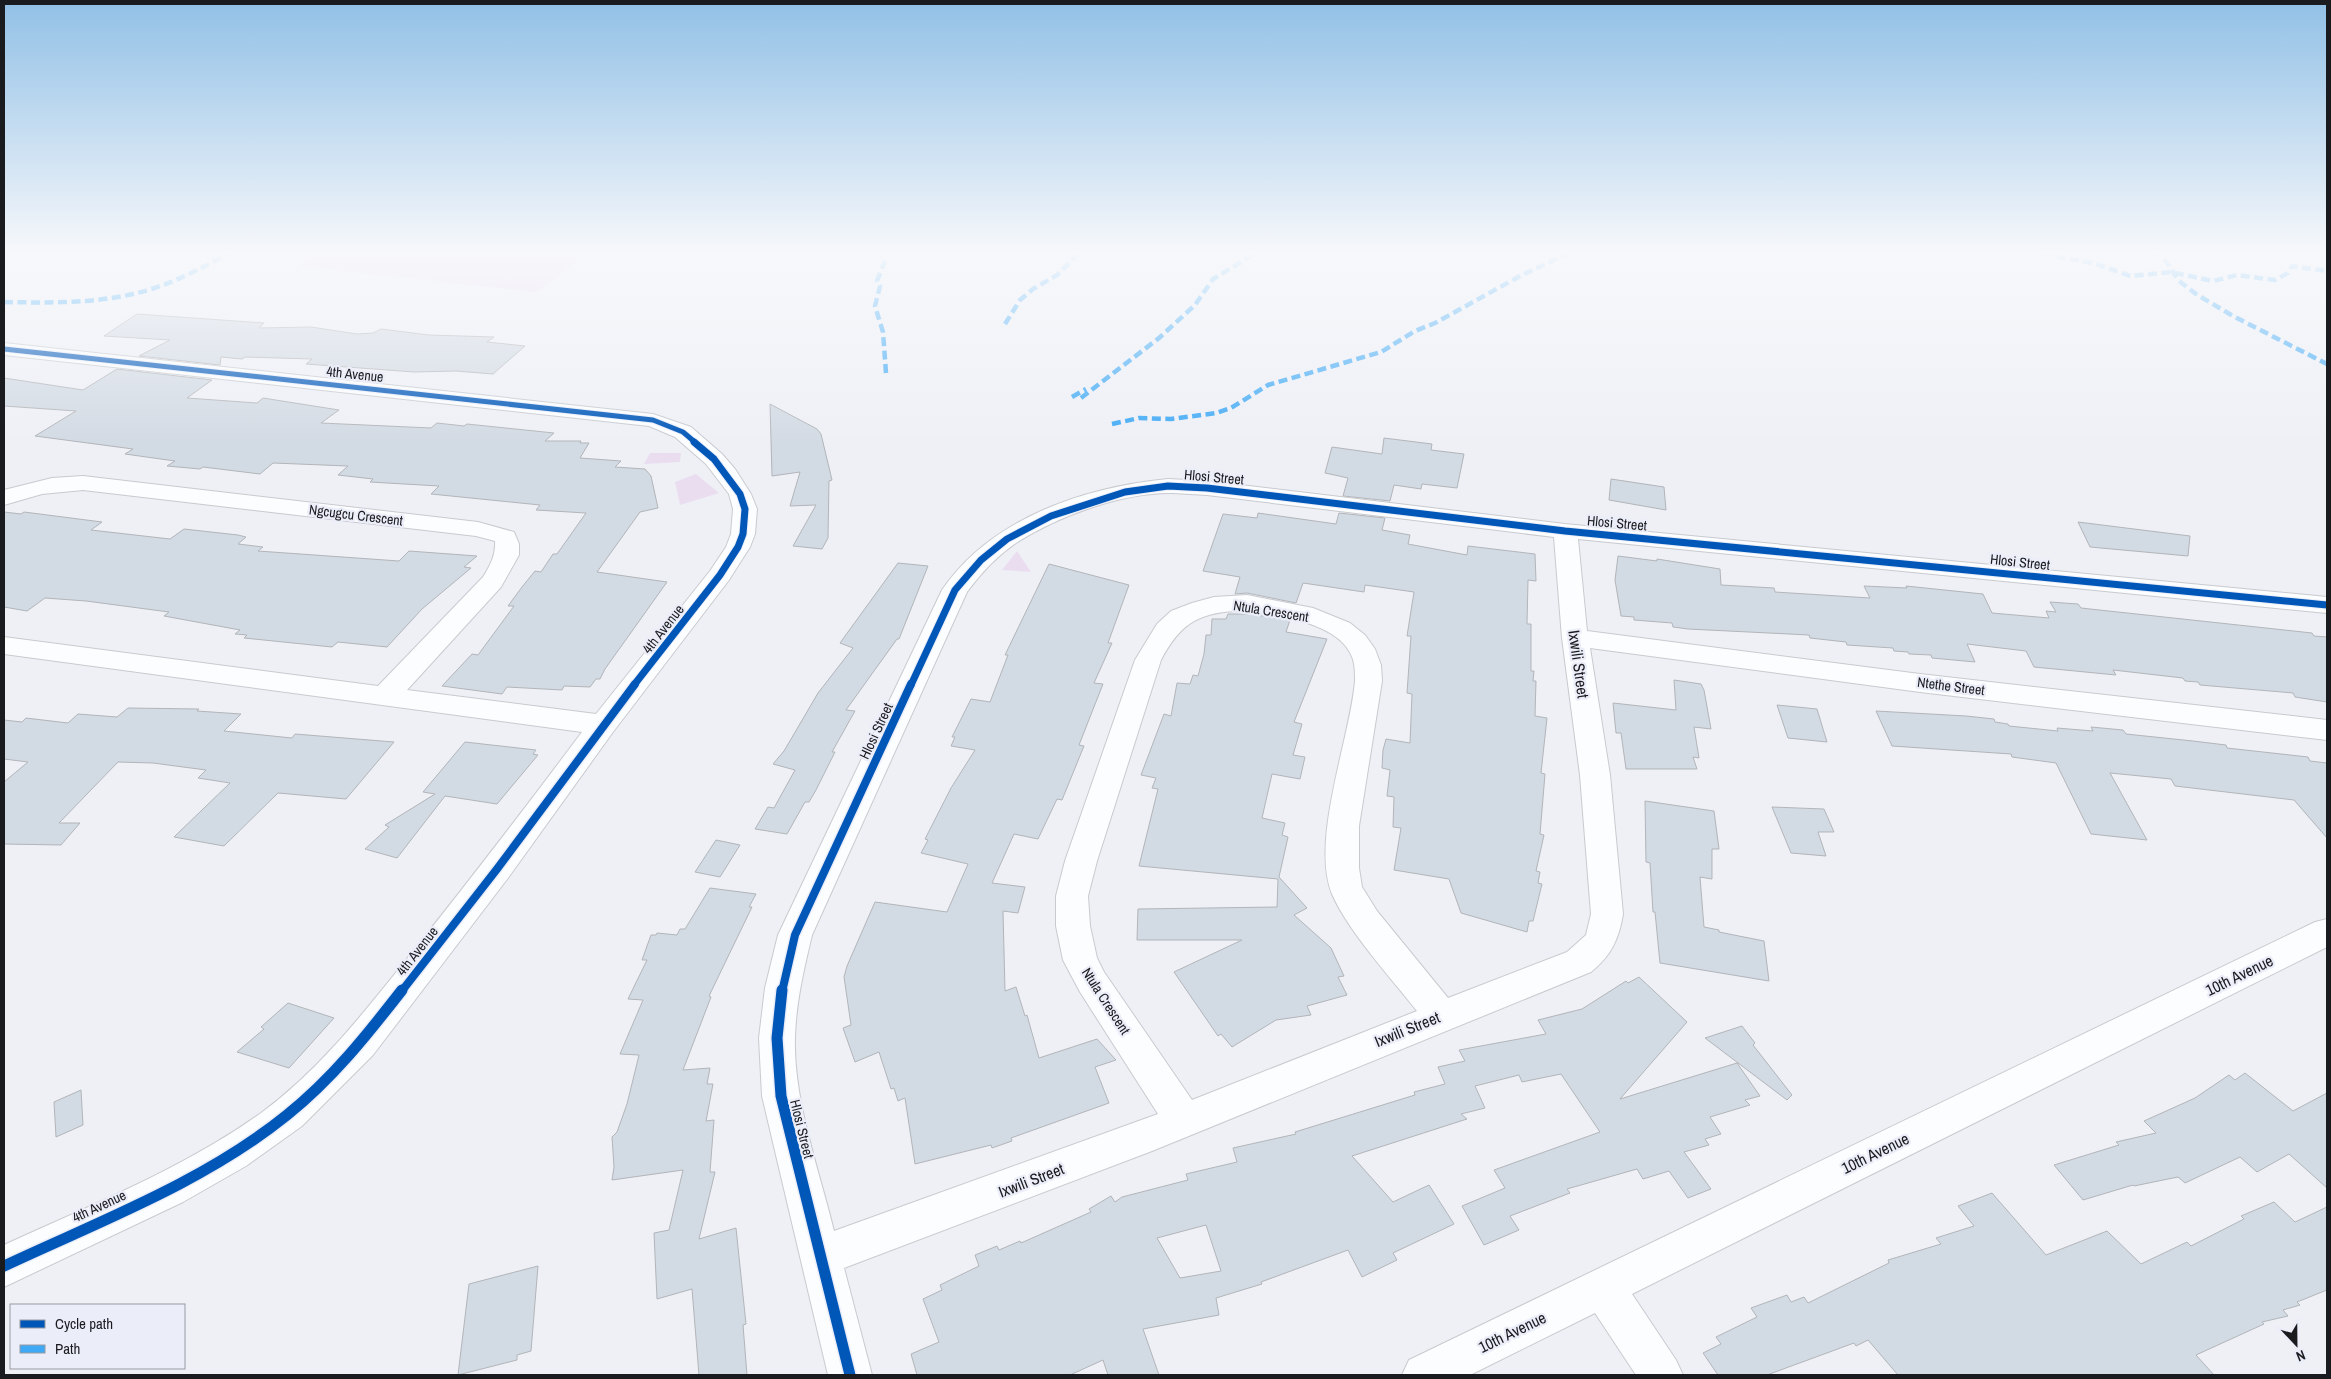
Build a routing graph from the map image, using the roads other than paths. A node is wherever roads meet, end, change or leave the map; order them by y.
1 (4, 349) edge
2 (4, 498) edge
3 (1565, 531) junction
4 (2327, 605) edge
5 (1575, 638) junction
6 (4, 646) edge
7 (386, 696) junction
8 (603, 725) junction
9 (2327, 730) edge
10 (2327, 932) edge
11 (1440, 1015) junction
12 (1184, 1121) junction
13 (820, 1256) junction
14 (4, 1266) edge
15 (1603, 1287) junction
16 (850, 1375) edge
17 (1424, 1375) edge
18 (1661, 1375) edge

1 - 8 street, 4th Avenue
2 - 7 street, Ngcugcu Crescent
3 - 4 street, Hlosi Street
3 - 5 street, Ixwili Street
3 - 13 street, Hlosi Street
5 - 9 street, Ntethe Street
5 - 11 street, Ixwili Street
6 - 7 street
7 - 8 street
8 - 14 street, 4th Avenue
10 - 15 street, 10th Avenue
11 - 12 street, Ixwili Street
11 - 12 street, Ntula Crescent
12 - 13 street, Ixwili Street
13 - 16 street, Hlosi Street
15 - 17 street, 10th Avenue
15 - 18 street

